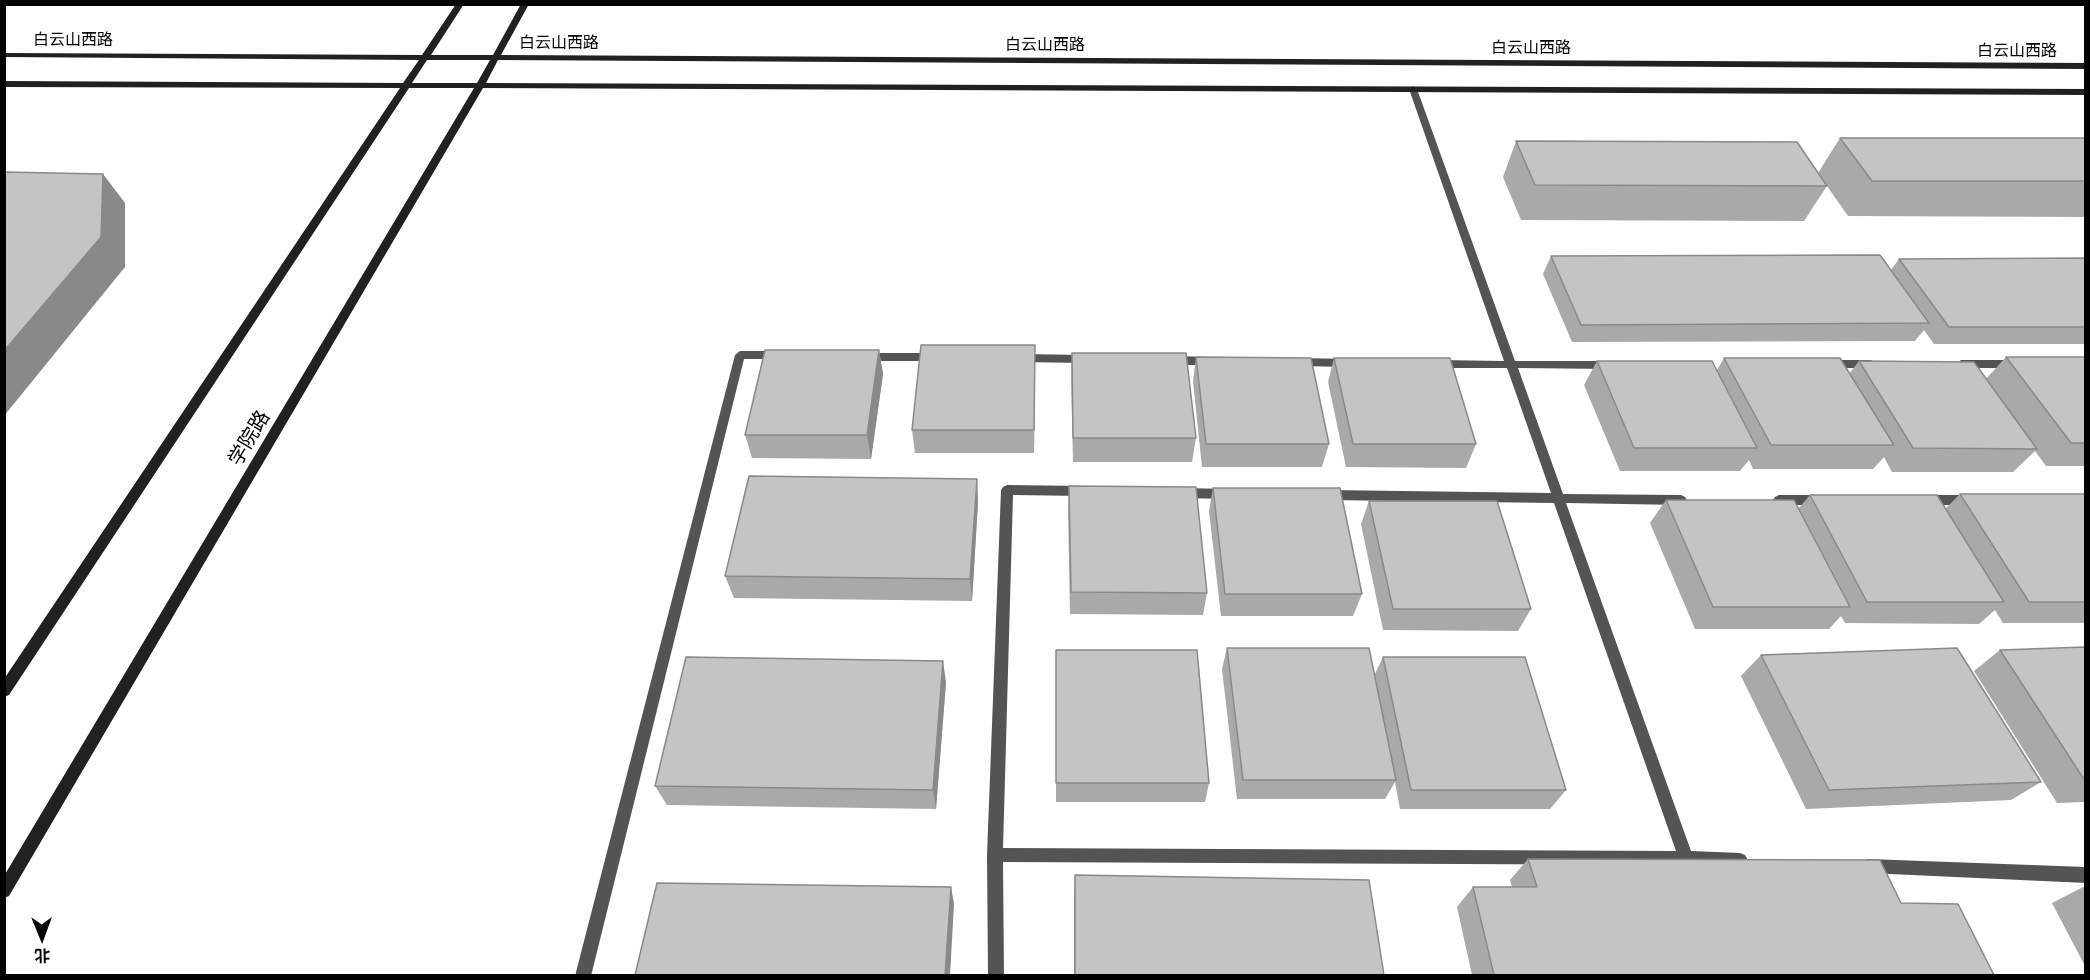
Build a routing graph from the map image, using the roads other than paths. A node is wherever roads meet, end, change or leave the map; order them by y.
1 (460, 4) edge
2 (525, 4) edge
3 (4, 55) edge
4 (426, 57) junction
5 (495, 58) junction
6 (2085, 66) edge
7 (4, 84) edge
8 (406, 86) junction
9 (480, 86) junction
10 (1413, 88) junction
11 (2085, 92) edge
12 (788, 356) edge
13 (858, 356) edge
14 (953, 358) edge
15 (1000, 358) edge
16 (1095, 360) edge
17 (1154, 360) edge
18 (1226, 361) edge
19 (1285, 362) edge
20 (1368, 363) edge
21 (1427, 364) edge
22 (1821, 364) edge
23 (1881, 364) edge
24 (1953, 364) edge
25 (2025, 364) edge
26 (1510, 365) junction
27 (1618, 365) edge
28 (1103, 491) edge
29 (1163, 492) edge
30 (1246, 494) edge
31 (1318, 495) edge
32 (1557, 500) junction
33 (1698, 500) edge
34 (1769, 500) edge
35 (1839, 500) edge
36 (1910, 500) edge
37 (1980, 500) edge
38 (4, 691) edge
39 (995, 855) junction
40 (1686, 858) junction
41 (1756, 861) edge
42 (1851, 865) edge
43 (2085, 875) edge
44 (4, 891) edge
45 (583, 975) edge
46 (996, 975) edge

1 - 4 main road
2 - 5 main road, 学院路
3 - 4 main road, 白云山西路
4 - 5 main road, 白云山西路
4 - 8 main road
5 - 6 main road, 白云山西路
5 - 9 main road, 学院路
7 - 8 main road
8 - 9 main road
8 - 38 main road
9 - 10 main road
9 - 44 main road, 学院路
10 - 11 main road
10 - 26 street
12 - 45 street
13 - 14 street
15 - 16 street
17 - 18 street
19 - 20 street
21 - 26 street
22 - 23 street
24 - 25 street
26 - 27 street
26 - 32 street
28 - 39 street
29 - 30 street
31 - 32 street
32 - 33 street
32 - 40 street
34 - 35 street
36 - 37 street
39 - 40 street
39 - 46 street
40 - 41 street
42 - 43 street

